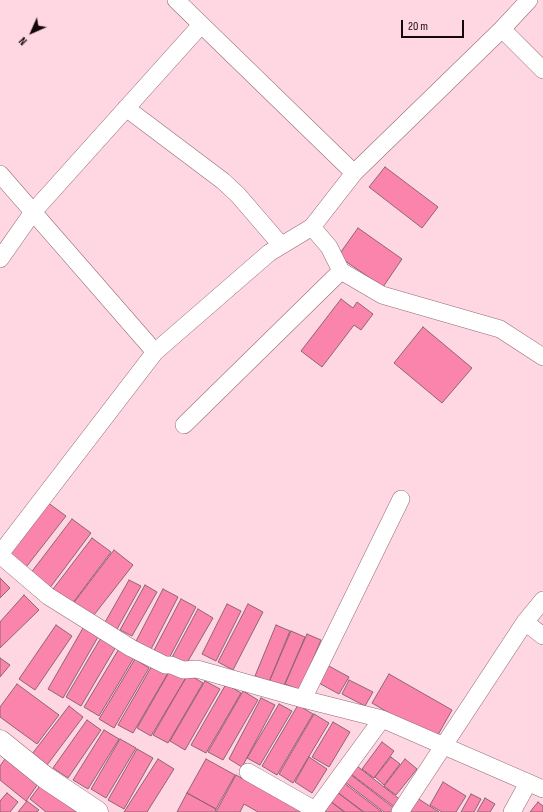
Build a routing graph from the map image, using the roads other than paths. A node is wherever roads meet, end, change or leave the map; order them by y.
1 (176, 0) edge
2 (529, 0) edge
3 (201, 25) junction
4 (502, 29) junction
5 (543, 70) edge
6 (126, 108) junction
7 (354, 173) junction
8 (0, 174) edge
9 (33, 212) junction
10 (312, 227) junction
11 (282, 245) junction
12 (0, 259) edge
13 (341, 271) junction
14 (155, 352) junction
15 (543, 356) edge
16 (184, 425) dead end
17 (401, 499) dead end
18 (0, 555) edge
19 (543, 600) edge
20 (525, 622) junction
21 (543, 636) edge
22 (303, 699) junction
23 (382, 719) junction
24 (0, 741) edge
25 (444, 745) junction
26 (248, 772) dead end
27 (535, 786) edge
28 (314, 811) edge
29 (97, 812) edge
30 (400, 812) edge
31 (512, 812) edge

1 - 3 street
2 - 4 street
3 - 6 street
3 - 7 street
4 - 5 street
4 - 7 street
6 - 9 street
6 - 11 street
7 - 10 street
8 - 9 street
9 - 12 street
9 - 14 street
10 - 11 street
10 - 13 street
11 - 14 street
13 - 15 street
13 - 16 street
14 - 18 street
17 - 22 street
18 - 22 street
19 - 20 street
20 - 21 street
20 - 25 street
22 - 23 street
23 - 25 street
23 - 28 street
24 - 29 main road
25 - 27 street
25 - 30 street
26 - 28 street
27 - 31 street

